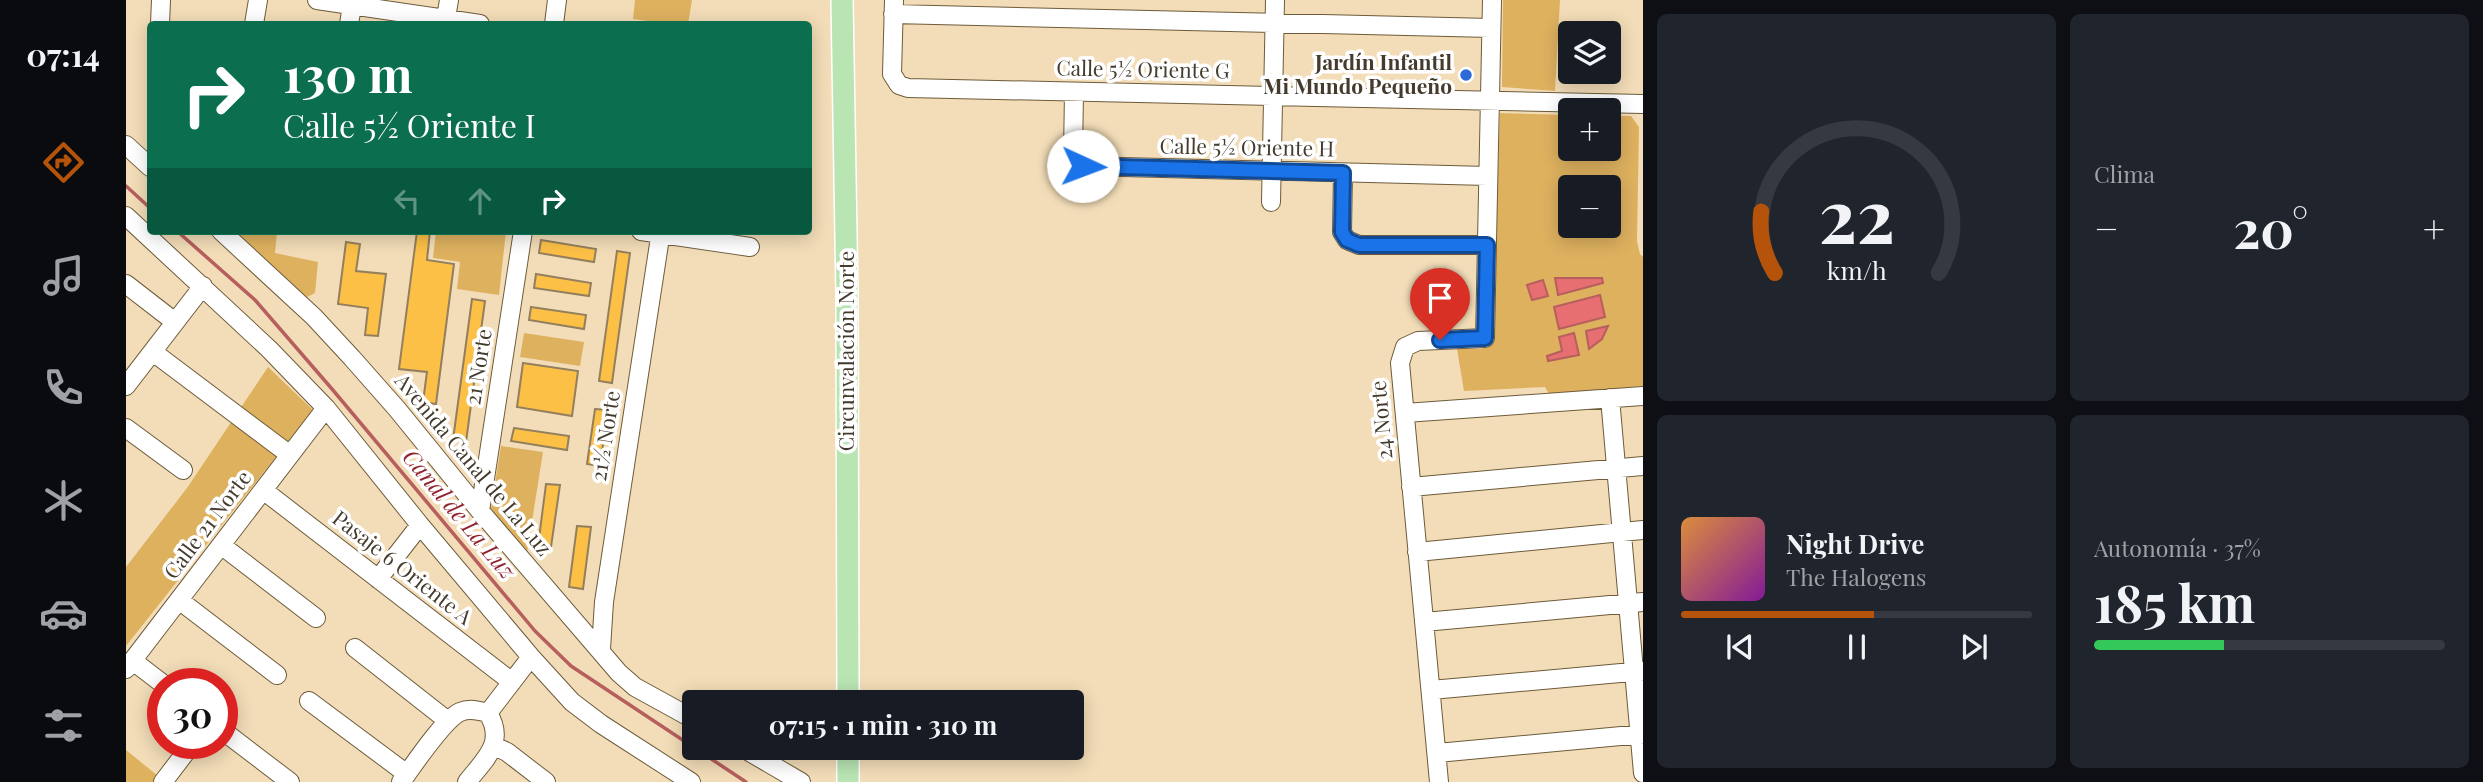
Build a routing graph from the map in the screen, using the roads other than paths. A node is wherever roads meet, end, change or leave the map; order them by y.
1 (161, 0) edge
2 (258, 0) edge
3 (317, 0) edge
4 (449, 0) edge
5 (557, 0) edge
6 (842, 0) edge
7 (1275, 0) edge
8 (1492, 0) edge
9 (353, 3) edge
10 (893, 7) edge
11 (160, 21) edge
12 (254, 21) edge
13 (350, 21) edge
14 (441, 21) edge
15 (446, 21) edge
16 (554, 21) edge
17 (1275, 23) junction
18 (1491, 28) junction
19 (1074, 92) junction
20 (1273, 95) junction
21 (1490, 101) junction
22 (1643, 104) edge
23 (126, 145) edge
24 (147, 164) edge
25 (1271, 171) junction
26 (1343, 173) junction
27 (1489, 176) junction
28 (1270, 202) dead end
29 (126, 216) edge
30 (225, 235) edge
31 (522, 235) edge
32 (661, 235) edge
33 (679, 235) edge
34 (1487, 245) junction
35 (750, 247) dead end
36 (126, 284) edge
37 (203, 286) junction
38 (176, 322) junction
39 (153, 352) junction
40 (129, 377) edge
41 (1643, 396) edge
42 (1610, 398) junction
43 (326, 408) junction
44 (1405, 414) junction
45 (126, 428) edge
46 (290, 456) junction
47 (1643, 466) edge
48 (1617, 468) junction
49 (183, 470) dead end
50 (1411, 486) junction
51 (263, 490) junction
52 (480, 511) junction
53 (420, 525) junction
54 (1643, 530) edge
55 (1622, 531) junction
56 (221, 545) junction
57 (1418, 552) junction
58 (378, 579) junction
59 (179, 600) junction
60 (1636, 603) edge
61 (316, 618) dead end
62 (1424, 622) junction
63 (355, 648) dead end
64 (601, 649) junction
65 (531, 657) junction
66 (129, 665) edge
67 (1639, 671) edge
68 (147, 675) edge
69 (276, 675) dead end
70 (512, 682) junction
71 (848, 690) edge
72 (1430, 690) junction
73 (309, 701) dead end
74 (488, 713) junction
75 (682, 713) edge
76 (448, 721) junction
77 (1641, 734) edge
78 (238, 742) edge
79 (494, 746) junction
80 (1437, 753) junction
81 (181, 759) edge
82 (763, 760) edge
83 (848, 760) edge
84 (1643, 773) edge
85 (404, 778) edge
86 (163, 782) edge
87 (290, 782) edge
88 (467, 782) edge
89 (546, 782) edge
90 (691, 782) edge
91 (801, 782) edge
92 (848, 782) edge
93 (1439, 782) edge

1 - 11 street
2 - 12 street
3 - 9 street
4 - 15 street
5 - 16 street
6 - 71 main road, Circunvalación Norte
7 - 17 street
8 - 18 street, 24 Norte
9 - 13 street
9 - 14 street
10 - 17 street
10 - 19 street, Calle 5½ Oriente G
17 - 18 street
17 - 20 street
18 - 21 street, 24 Norte
19 - 20 street, Calle 5½ Oriente G
19 - 25 street, Calle 5½ Oriente H
20 - 21 street, Calle 5½ Oriente G
20 - 25 street
21 - 22 street, Calle 5½ Oriente G
21 - 27 street, 24 Norte
23 - 24 street
25 - 26 street, Calle 5½ Oriente H
25 - 28 street
26 - 27 street, Calle 5½ Oriente H
26 - 34 street
27 - 34 street, 24 Norte
29 - 37 street
30 - 52 street, Avenida Canal de La Luz
31 - 52 street, 21 Norte
32 - 64 street, 21½ Norte
33 - 35 street
34 - 44 street, 24 Norte
36 - 38 street
37 - 38 street
37 - 43 street
38 - 39 street
39 - 40 street
39 - 46 street
41 - 42 street
42 - 44 street
42 - 48 street
43 - 46 street, Calle 21 Norte
43 - 53 street
44 - 50 street, 24 Norte
45 - 49 street
46 - 51 street, Calle 21 Norte
47 - 48 street
48 - 50 street
48 - 55 street
50 - 57 street, 24 Norte
51 - 56 street, Calle 21 Norte
51 - 58 street, Pasaje 6 Oriente A
52 - 64 street, Avenida Canal de La Luz
53 - 58 street
53 - 65 street
54 - 55 street
55 - 57 street
55 - 60 street
56 - 59 street, Calle 21 Norte
56 - 61 street
57 - 62 street, 24 Norte
58 - 70 street, Pasaje 6 Oriente A
59 - 66 street, Calle 21 Norte
59 - 69 street
60 - 62 street
60 - 67 street
62 - 72 street, 24 Norte
63 - 76 street
64 - 75 street, Avenida Canal de La Luz
65 - 70 street
65 - 90 street
66 - 68 street
67 - 72 street
67 - 77 street
70 - 74 street
72 - 80 street, 24 Norte
73 - 85 street
74 - 76 street
74 - 79 street
76 - 85 street
77 - 80 street
77 - 84 street
78 - 87 street
79 - 88 street
79 - 89 street
80 - 93 street, 24 Norte
81 - 86 street
82 - 91 street
83 - 92 main road

